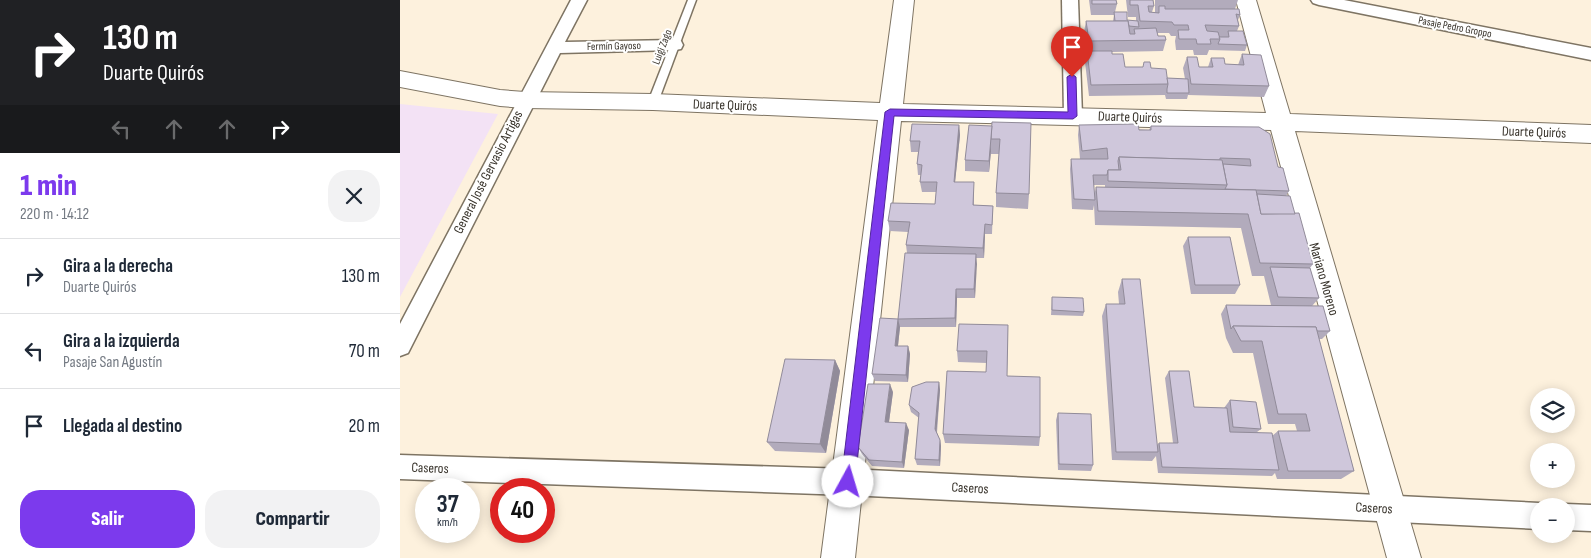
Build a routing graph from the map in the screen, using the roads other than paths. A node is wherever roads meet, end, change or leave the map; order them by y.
1 (579, 0) edge
2 (692, 0) edge
3 (904, 0) edge
4 (1070, 0) edge
5 (1246, 0) edge
6 (1319, 0) edge
7 (1420, 0) edge
8 (1419, 20) junction
9 (675, 45) junction
10 (554, 48) junction
11 (1591, 54) edge
12 (400, 79) edge
13 (525, 100) junction
14 (653, 102) junction
15 (890, 112) junction
16 (1073, 116) junction
17 (1280, 122) junction
18 (1591, 134) edge
19 (400, 346) edge
20 (400, 467) edge
21 (848, 482) junction
22 (1389, 509) junction
23 (1530, 516) edge
24 (1575, 517) edge
25 (1591, 518) edge
26 (838, 558) edge
27 (1404, 558) edge

1 - 10 street, General José Gervasio Artigas
2 - 9 lane, Luigi Zago
3 - 15 main road
4 - 16 street
5 - 17 main road, Mariano Moreno
6 - 8 street, Pasaje Pedro Groppo
7 - 8 street
8 - 11 street, Pasaje Pedro Groppo
9 - 10 street, Fermín Gayoso
9 - 14 lane, Luigi Zago
10 - 13 street, General José Gervasio Artigas
12 - 13 main road, Duarte Quirós
13 - 14 main road, Duarte Quirós
13 - 19 street, General José Gervasio Artigas
14 - 15 main road, Duarte Quirós
15 - 16 main road, Duarte Quirós
15 - 21 main road
16 - 17 main road, Duarte Quirós
17 - 18 main road, Duarte Quirós
17 - 22 main road, Mariano Moreno
20 - 21 street, Caseros
21 - 22 street, Caseros
21 - 26 main road
22 - 23 street, Caseros
22 - 27 main road, Mariano Moreno
24 - 25 street

